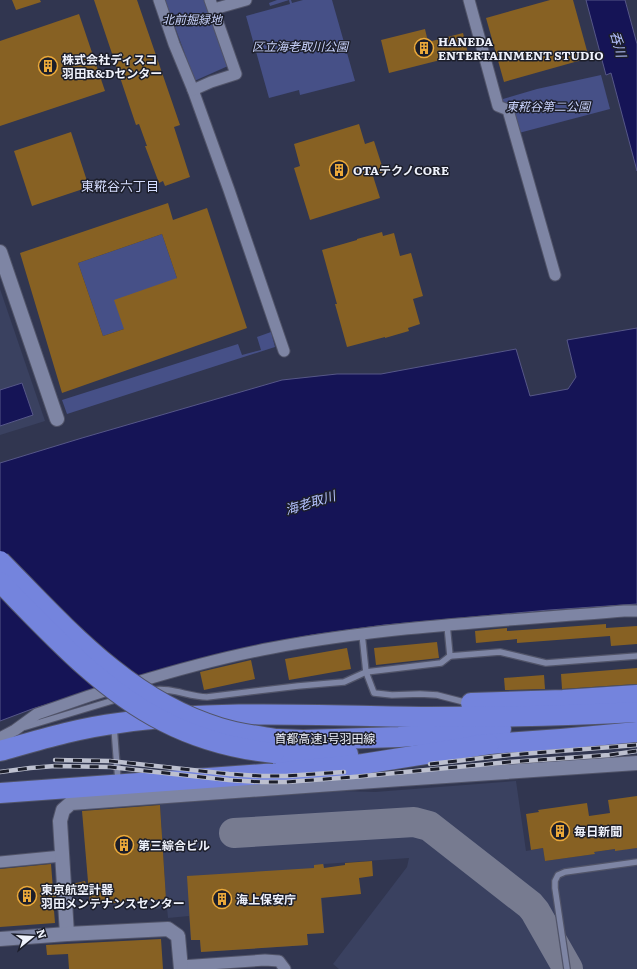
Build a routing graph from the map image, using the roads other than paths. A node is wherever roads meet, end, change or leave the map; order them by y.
1 (159, 0) edge
2 (246, 0) edge
3 (469, 0) edge
4 (212, 4) edge
5 (196, 89) junction
6 (0, 252) edge
7 (555, 275) dead end
8 (284, 351) dead end
9 (57, 419) dead end
10 (0, 562) edge
11 (0, 582) edge
12 (637, 612) edge
13 (447, 625) junction
14 (362, 634) junction
15 (450, 656) junction
16 (637, 656) edge
17 (366, 672) junction
18 (136, 694) dead end
19 (637, 694) edge
20 (130, 696) dead end
21 (468, 703) junction
22 (637, 714) edge
23 (304, 715) junction
24 (114, 724) junction
25 (15, 730) junction
26 (637, 732) edge
27 (0, 738) edge
28 (489, 744) junction
29 (275, 746) junction
30 (0, 751) edge
31 (637, 763) edge
32 (119, 785) junction
33 (0, 793) edge
34 (62, 856) junction
35 (0, 862) edge
36 (637, 862) edge
37 (67, 934) junction
38 (0, 939) edge
39 (181, 968) edge
40 (285, 969) edge
41 (567, 969) edge

1 - 5 street
2 - 4 street
3 - 7 street
4 - 5 street
5 - 8 street
6 - 9 street
10 - 29 highway, 首都高速1号羽田線, bridge
11 - 29 highway, 首都高速1号羽田線, bridge
12 - 13 street
13 - 14 street
13 - 15 lane
14 - 17 lane
14 - 25 street
15 - 16 lane
15 - 17 lane
17 - 18 lane
17 - 21 lane
19 - 21 highway
20 - 25 lane
21 - 23 highway
22 - 23 highway
22 - 29 highway, 首都高速1号羽田線
23 - 24 highway
24 - 30 highway
24 - 32 lane
25 - 27 street
26 - 28 highway, 首都高速1号羽田線
28 - 29 highway, 首都高速1号羽田線
28 - 32 highway
31 - 34 street
32 - 33 highway
34 - 35 street
34 - 37 street
36 - 41 lane
37 - 38 street
37 - 39 street
39 - 40 street

